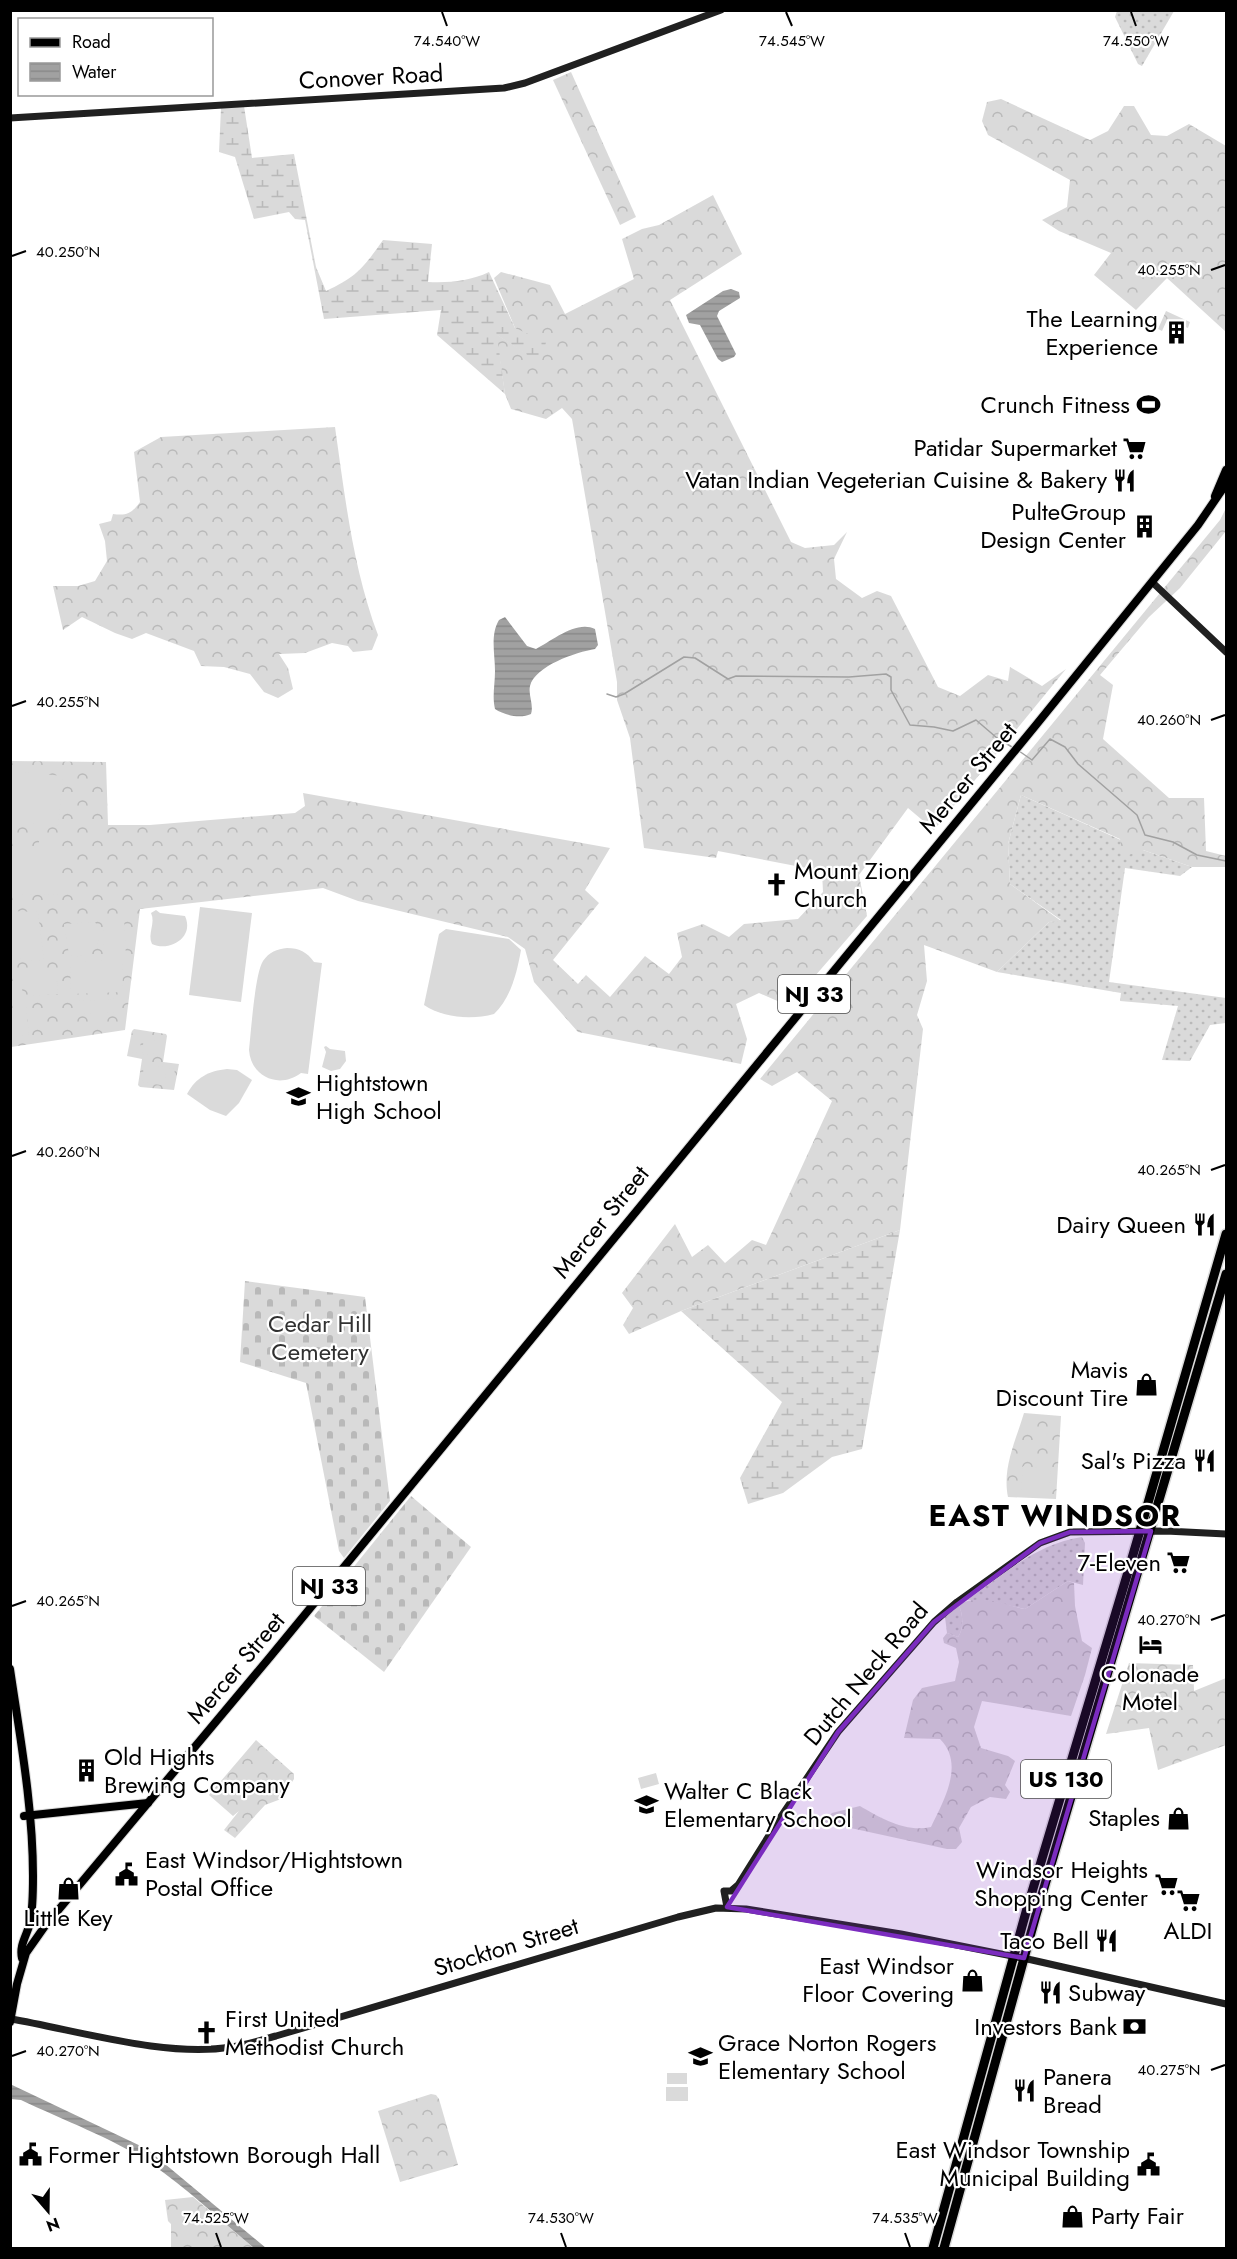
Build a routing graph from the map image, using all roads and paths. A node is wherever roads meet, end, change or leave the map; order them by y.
1 (721, 10) edge
2 (10, 118) edge
3 (1227, 470) edge
4 (1227, 484) edge
5 (1210, 506) junction
6 (1152, 582) junction
7 (1227, 652) edge
8 (1227, 1234) edge
9 (1227, 1274) edge
10 (1139, 1532) junction
11 (1151, 1532) junction
12 (1227, 1534) edge
13 (10, 1669) edge
14 (1076, 1746) junction
15 (1084, 1759) junction
16 (148, 1803) junction
17 (1058, 1805) junction
18 (27, 1816) junction
19 (1066, 1819) junction
20 (738, 1885) junction
21 (727, 1907) junction
22 (1013, 1957) junction
23 (1024, 1958) junction
24 (22, 1962) junction
25 (1227, 2004) edge
26 (11, 2020) edge
27 (933, 2248) edge
28 (944, 2248) edge

1 - 2 street, Conover Road
3 - 5 main road, Mercer Street / NJ 33
4 - 5 main road, Mercer Street / NJ 33
5 - 6 main road, Mercer Street / NJ 33
6 - 7 street
6 - 16 main road, Mercer Street / NJ 33
8 - 10 highway, US 130
9 - 11 highway, US 130
10 - 11 street, Dutch Neck Road
10 - 14 highway, US 130
10 - 20 street, Dutch Neck Road
11 - 12 street, Dutch Neck Road
11 - 15 highway, US 130
13 - 18 main road
14 - 15 highway
14 - 17 highway, US 130
15 - 19 highway, US 130
16 - 18 main road
16 - 24 main road, Mercer Street / NJ 33
17 - 19 highway
17 - 22 highway, US 130
18 - 24 main road
19 - 23 highway, US 130
20 - 21 street, Dutch Neck Road
20 - 21 street
21 - 22 street, Stockton Street
21 - 26 street, Stockton Street
22 - 23 street, Stockton Street
22 - 27 highway, US 130
23 - 25 street, Stockton Street
23 - 28 highway, US 130
24 - 26 main road, NJ 33

